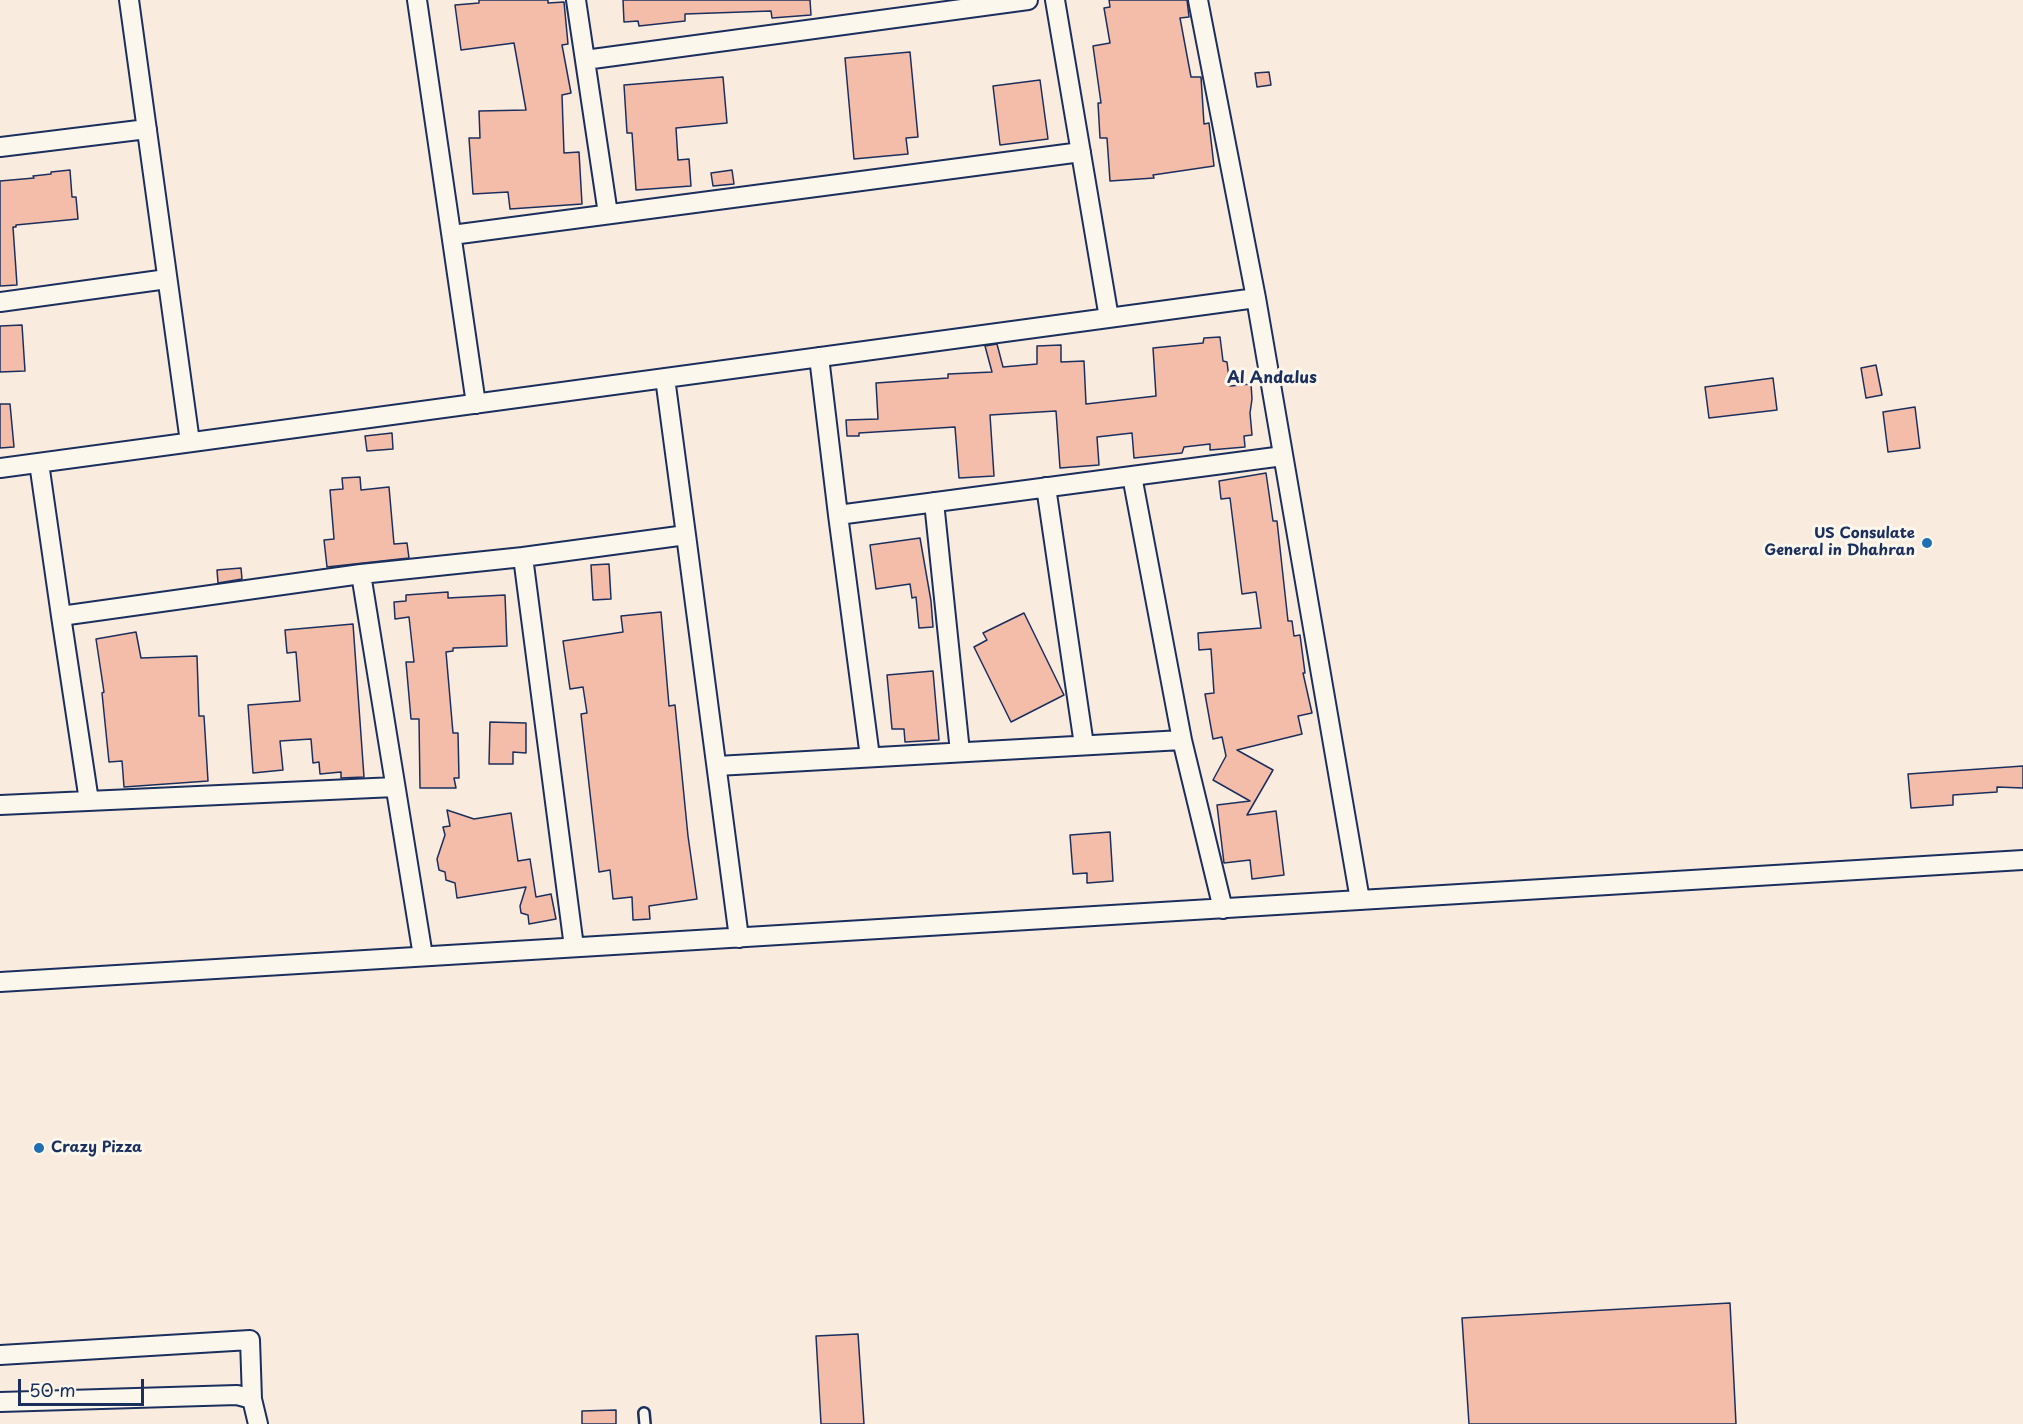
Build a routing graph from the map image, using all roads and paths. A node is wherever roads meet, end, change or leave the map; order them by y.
1 (129, 0) edge
2 (417, 0) edge
3 (576, 0) edge
4 (1028, 0) edge
5 (1055, 0) edge
6 (1198, 0) edge
7 (585, 60) junction
8 (147, 129) junction
9 (0, 147) edge
10 (1081, 152) junction
11 (608, 214) junction
12 (452, 235) junction
13 (167, 279) junction
14 (1256, 298) junction
15 (0, 302) edge
16 (1108, 318) junction
17 (819, 357) junction
18 (665, 378) junction
19 (476, 404) junction
20 (190, 442) junction
21 (1283, 456) junction
22 (39, 463) junction
23 (0, 468) edge
24 (1132, 476) junction
25 (1046, 488) junction
26 (934, 502) junction
27 (838, 515) junction
28 (686, 535) junction
29 (523, 557) junction
30 (361, 574) junction
31 (61, 616) junction
32 (1182, 740) junction
33 (1084, 745) junction
34 (960, 752) junction
35 (870, 757) junction
36 (717, 766) junction
37 (395, 787) junction
38 (88, 801) junction
39 (0, 805) edge
40 (2023, 860) edge
41 (1360, 900) junction
42 (1223, 909) junction
43 (739, 938) junction
44 (574, 947) junction
45 (423, 956) junction
46 (0, 982) edge
47 (0, 1355) edge
48 (252, 1399) junction
49 (0, 1402) edge
50 (644, 1413) dead end
51 (258, 1424) edge
52 (645, 1424) edge

1 - 8 street
2 - 12 street
3 - 7 street
4 - 7 street
5 - 10 street
6 - 14 street
7 - 11 street
8 - 9 street
8 - 13 street
10 - 11 street
10 - 16 street
11 - 12 street
12 - 19 street
13 - 15 street
13 - 20 street
14 - 16 street
14 - 21 street
16 - 17 street
17 - 18 street
17 - 27 street
18 - 19 street
18 - 28 street
19 - 20 street
20 - 22 street
21 - 24 street
21 - 41 street
22 - 23 street
22 - 31 street
24 - 25 street
24 - 32 street
25 - 26 street
25 - 33 street
26 - 27 street
26 - 34 street
27 - 35 street
28 - 29 street
28 - 36 street
29 - 30 street
29 - 44 street
30 - 31 street
30 - 37 street
31 - 38 street
32 - 33 street
32 - 42 street
33 - 34 street
34 - 35 street
35 - 36 street
36 - 43 street
37 - 38 street
37 - 45 street
38 - 39 street
40 - 41 street
41 - 42 street
42 - 43 street
43 - 44 street
44 - 45 street
45 - 46 street
47 - 48 street
48 - 49 street
48 - 51 street
50 - 52 lane

